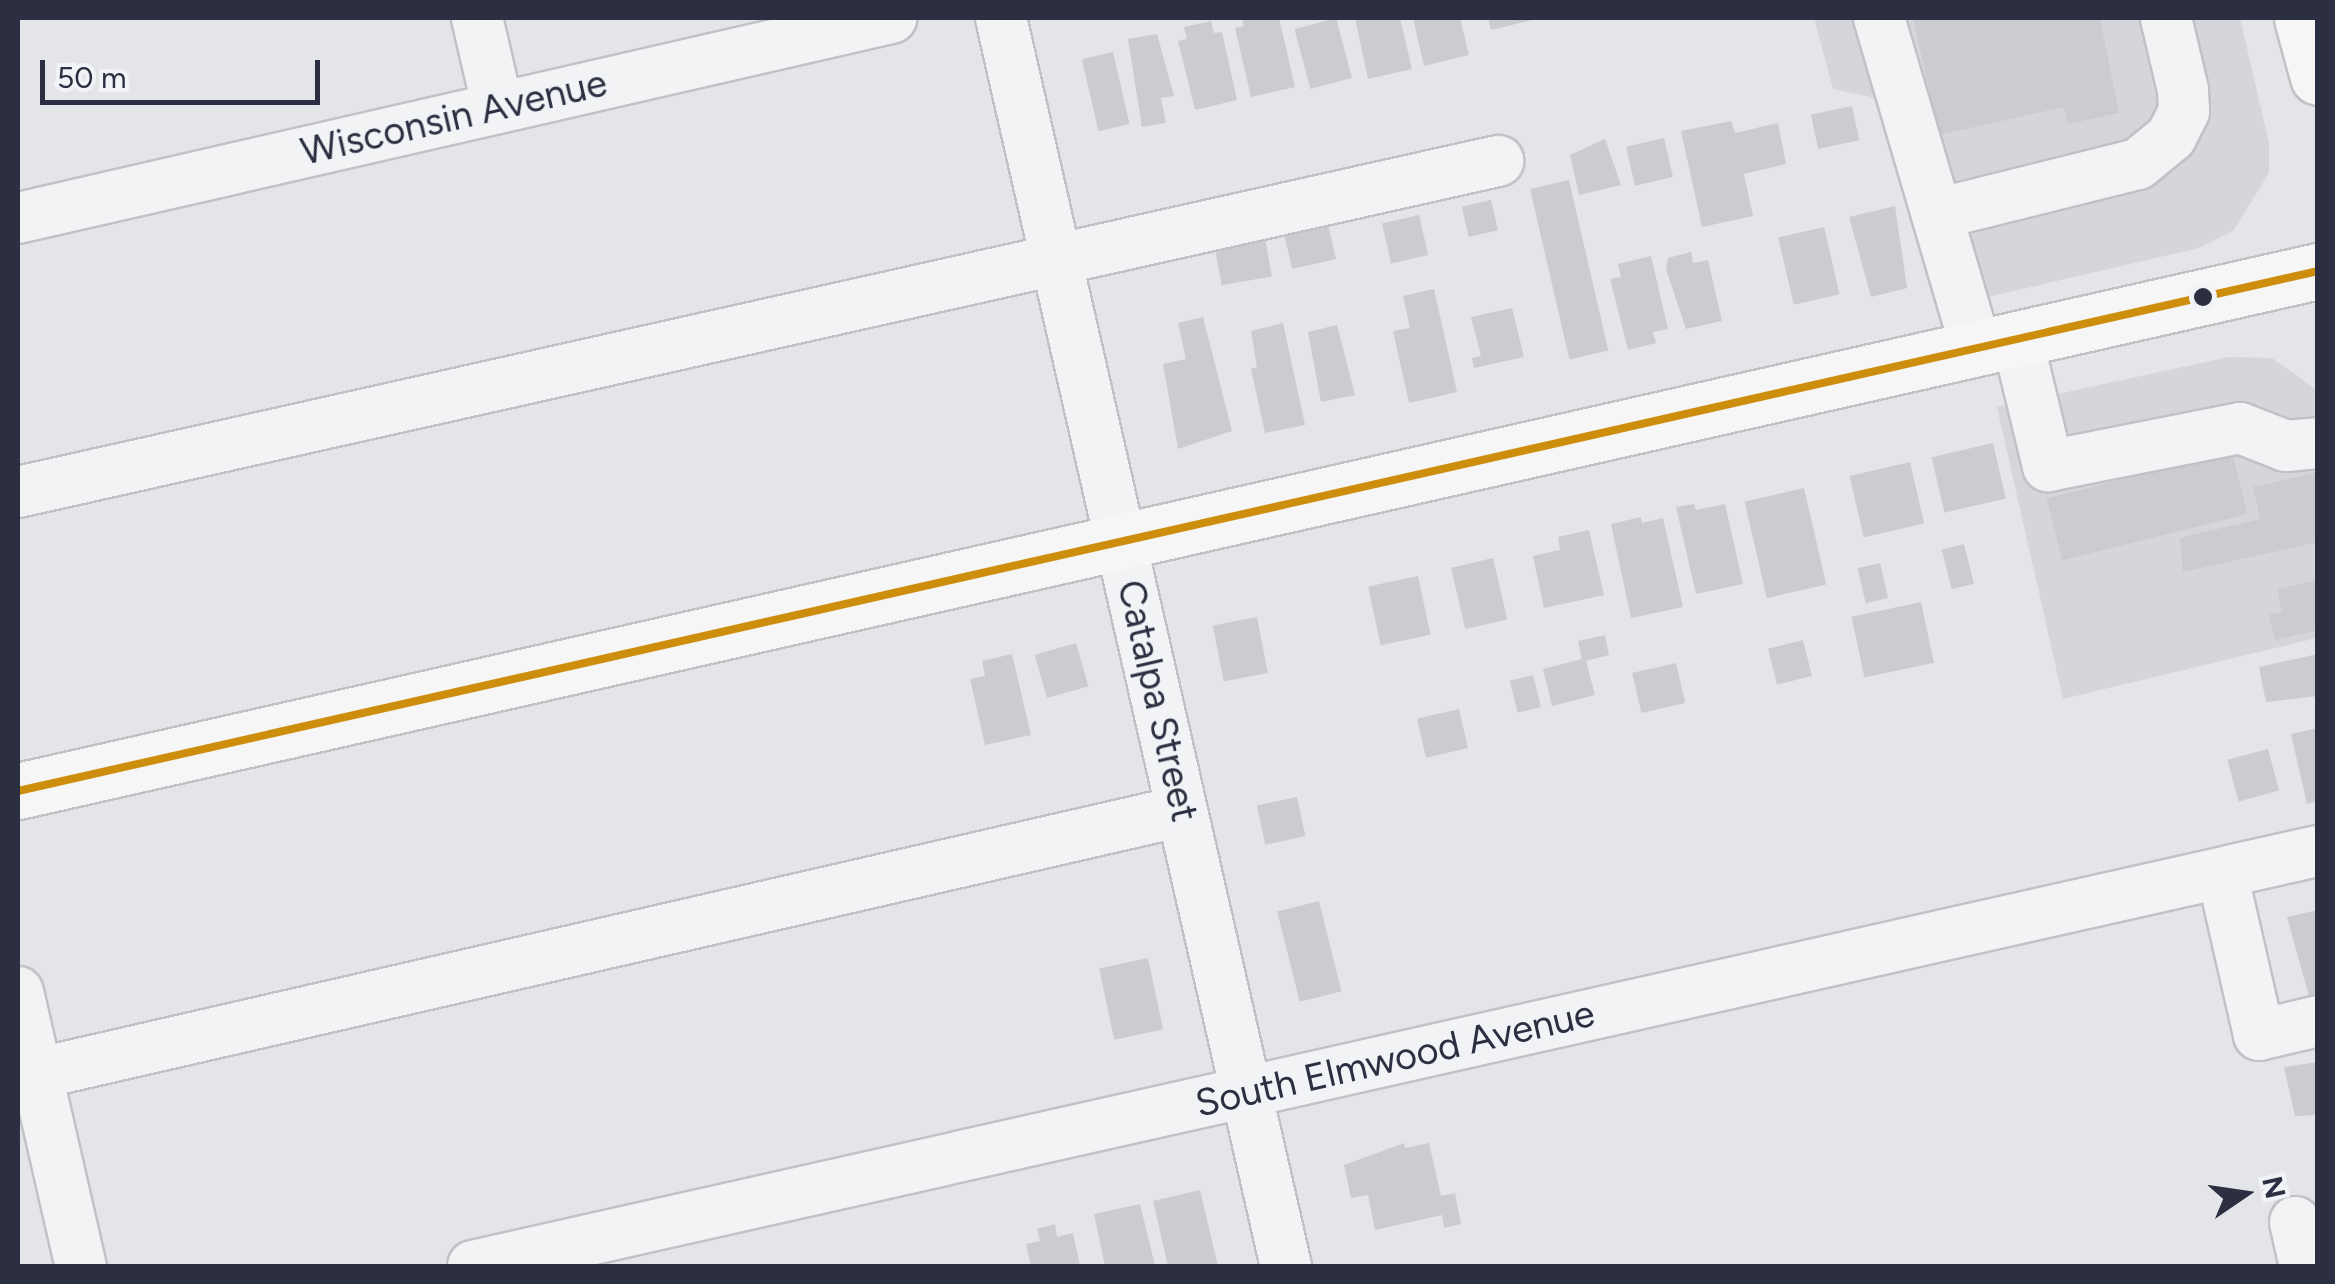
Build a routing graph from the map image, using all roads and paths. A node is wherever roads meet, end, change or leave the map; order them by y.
1 (477, 18) edge
2 (891, 18) edge
3 (1001, 18) edge
4 (1879, 18) edge
5 (2166, 18) edge
6 (498, 108) junction
7 (1498, 161) dead end
8 (1937, 214) junction
9 (18, 218) edge
10 (1057, 264) junction
11 (2318, 270) edge
12 (1996, 343) junction
13 (2318, 443) edge
14 (18, 492) edge
15 (1120, 540) junction
16 (18, 791) edge
17 (1182, 811) junction
18 (2318, 851) edge
19 (2222, 872) junction
20 (18, 992) edge
21 (2318, 1021) edge
22 (27, 1076) edge
23 (1246, 1093) junction
24 (669, 1245) edge
25 (80, 1266) edge
26 (473, 1266) edge
27 (1286, 1266) edge

1 - 6 street
2 - 6 street, Wisconsin Avenue
3 - 10 street, Catalpa Street
4 - 8 street
5 - 8 street
6 - 9 street, Wisconsin Avenue
7 - 10 street
8 - 12 street
10 - 14 street
10 - 15 street, Catalpa Street
11 - 12 main road
12 - 13 street
12 - 15 main road
15 - 16 main road
15 - 17 street, Catalpa Street
17 - 22 street
17 - 23 street, Catalpa Street
18 - 19 street, South Elmwood Avenue
19 - 21 street
19 - 23 street, South Elmwood Avenue
20 - 22 street
22 - 25 street
23 - 24 street, South Elmwood Avenue
23 - 27 street, Catalpa Street
24 - 26 street, South Elmwood Avenue

